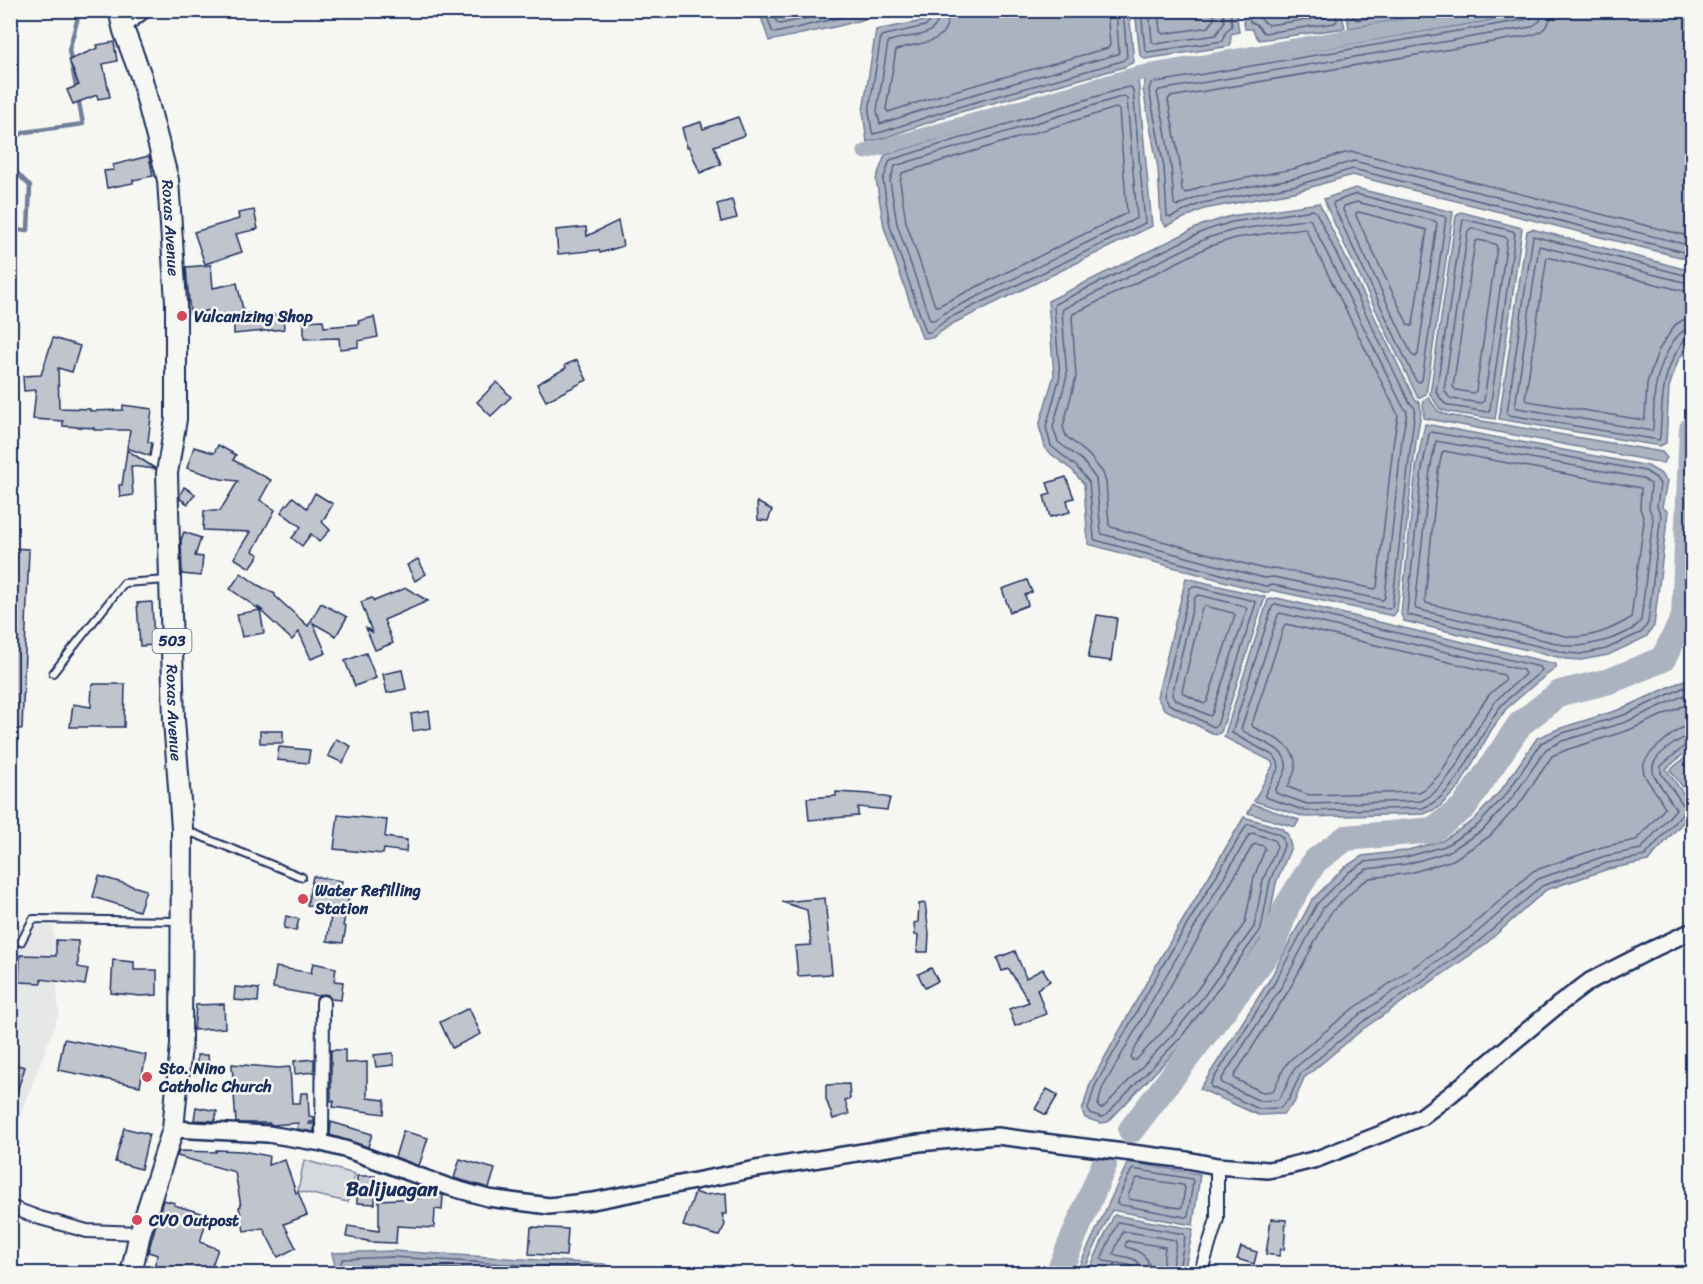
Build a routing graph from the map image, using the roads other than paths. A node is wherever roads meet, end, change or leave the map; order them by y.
1 (119, 10) edge
2 (151, 10) edge
3 (124, 31) junction
4 (171, 579) junction
5 (53, 674) dead end
6 (182, 828) junction
7 (302, 877) dead end
8 (183, 921) junction
9 (1692, 931) edge
10 (21, 942) dead end
11 (323, 1002) dead end
12 (173, 1129) junction
13 (322, 1143) junction
14 (1217, 1166) junction
15 (10, 1207) edge
16 (140, 1233) junction
17 (131, 1274) edge
18 (1200, 1274) edge

1 - 3 main road, Roxas Avenue / 503
2 - 3 lane
3 - 4 main road, Roxas Avenue / 503
4 - 5 lane
4 - 6 main road, Roxas Avenue / 503
6 - 7 lane
6 - 8 main road, Roxas Avenue / 503
8 - 10 lane
8 - 12 main road, Roxas Avenue / 503
9 - 14 street
11 - 13 street
12 - 13 street
12 - 16 main road, Roxas Avenue / 503
13 - 14 street
14 - 18 street
15 - 16 street
16 - 17 main road, Roxas Avenue / 503

